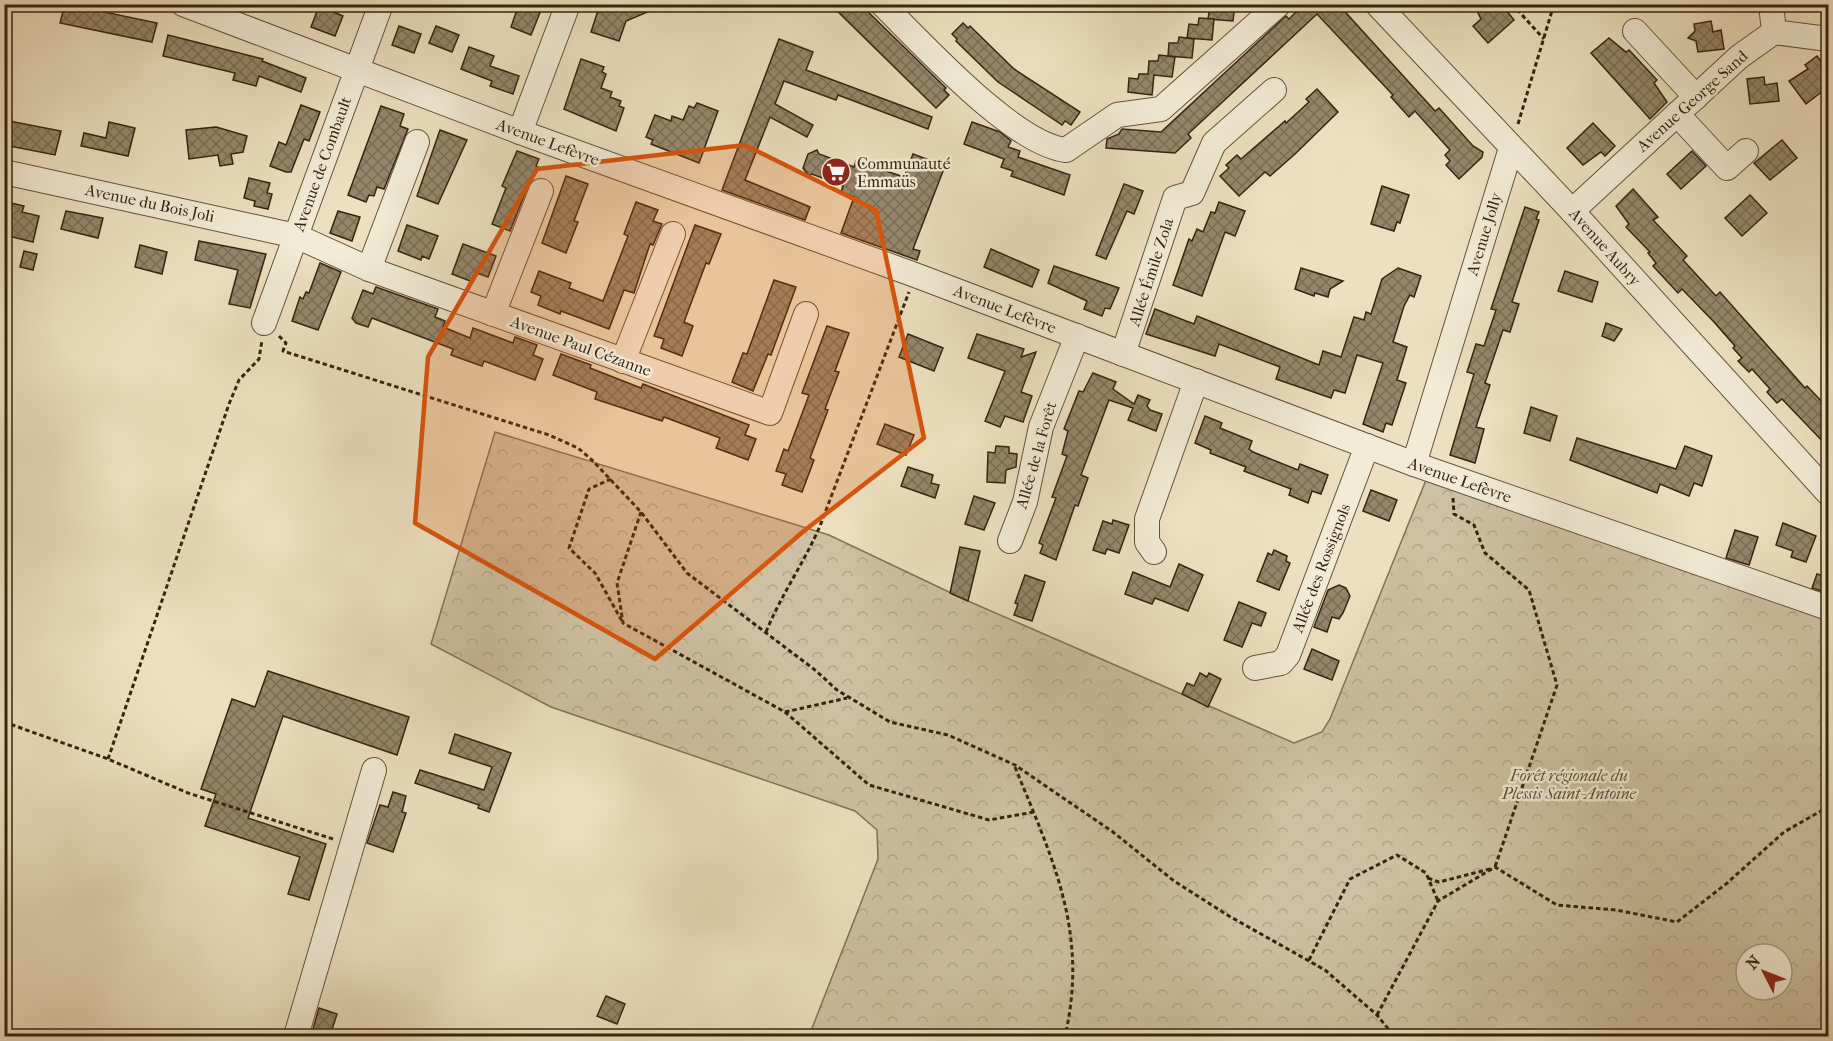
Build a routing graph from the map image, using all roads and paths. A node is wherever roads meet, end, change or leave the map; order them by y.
1 (183, 4) edge
2 (381, 4) edge
3 (568, 4) edge
4 (882, 4) edge
5 (1279, 4) edge
6 (1377, 4) edge
7 (1512, 4) edge
8 (1554, 4) edge
9 (1771, 4) edge
10 (1635, 31) dead end
11 (1774, 32) junction
12 (1544, 39) junction
13 (1828, 39) edge
14 (357, 70) junction
15 (1274, 90) dead end
16 (1696, 97) junction
17 (1677, 114) junction
18 (520, 132) junction
19 (417, 142) dead end
20 (1511, 148) junction
21 (1746, 151) dead end
22 (4, 171) edge
23 (541, 192) dead end
24 (1572, 211) junction
25 (673, 234) dead end
26 (296, 236) junction
27 (369, 269) junction
28 (915, 275) junction
29 (806, 314) dead end
30 (493, 315) junction
31 (264, 323) junction
32 (1077, 336) junction
33 (1123, 354) junction
34 (623, 361) junction
35 (1197, 381) junction
36 (1367, 446) junction
37 (1414, 464) junction
38 (611, 479) junction
39 (1453, 490) dead end
40 (1828, 493) edge
41 (642, 512) junction
42 (1010, 541) dead end
43 (1154, 552) dead end
44 (1828, 608) edge
45 (623, 624) junction
46 (766, 633) junction
47 (1255, 668) dead end
48 (849, 698) junction
49 (785, 712) junction
50 (4, 722) edge
51 (108, 759) junction
52 (1015, 765) junction
53 (374, 770) dead end
54 (1828, 807) edge
55 (1034, 812) junction
56 (352, 845) junction
57 (1495, 867) junction
58 (1428, 878) junction
59 (1438, 901) junction
60 (1309, 960) junction
61 (1377, 1015) junction
62 (296, 1036) edge
63 (1065, 1036) edge
64 (1394, 1036) edge

1 - 14 street, Avenue Lefèvre
2 - 14 street, Avenue de Combault
3 - 18 street
4 - 5 street
6 - 20 street, Avenue Aubry
7 - 12 path
8 - 12 path
9 - 11 street
10 - 16 street
11 - 13 street
11 - 16 street, Avenue George Sand
12 - 20 path
14 - 18 street, Avenue Lefèvre
14 - 26 street, Avenue de Combault
15 - 33 street, Allée Émile Zola
16 - 17 street, Avenue George Sand
17 - 21 street
17 - 24 street, Avenue George Sand
18 - 28 street, Avenue Lefèvre
19 - 27 street
20 - 24 street, Avenue Aubry
20 - 37 street, Avenue Jolly
22 - 26 street, Avenue du Bois Joli
23 - 30 street
24 - 40 street, Avenue Aubry
25 - 34 street
26 - 27 street, Avenue Paul Cézanne
26 - 31 street, Avenue de Combault
27 - 30 street, Avenue Paul Cézanne
28 - 32 street, Avenue Lefèvre
28 - 46 path
29 - 34 street, Avenue Paul Cézanne
30 - 34 street, Avenue Paul Cézanne
31 - 38 path
31 - 51 path
32 - 33 street, Avenue Lefèvre
32 - 42 street, Allée de la Forêt
33 - 35 street, Avenue Lefèvre
35 - 36 street, Avenue Lefèvre
35 - 43 street
36 - 37 street, Avenue Lefèvre
36 - 47 street, Allée des Rossignols
37 - 44 street, Avenue Lefèvre
38 - 41 path
38 - 45 path
39 - 57 path
41 - 45 path
41 - 46 path
45 - 49 path
46 - 48 path
48 - 49 path
48 - 52 path
49 - 55 path
50 - 51 path
51 - 56 path
52 - 55 path
52 - 60 path
53 - 56 street
54 - 57 path
55 - 63 path
56 - 62 street
57 - 58 path
57 - 59 path
58 - 59 path
58 - 60 path
59 - 61 path
60 - 61 path
61 - 64 path

